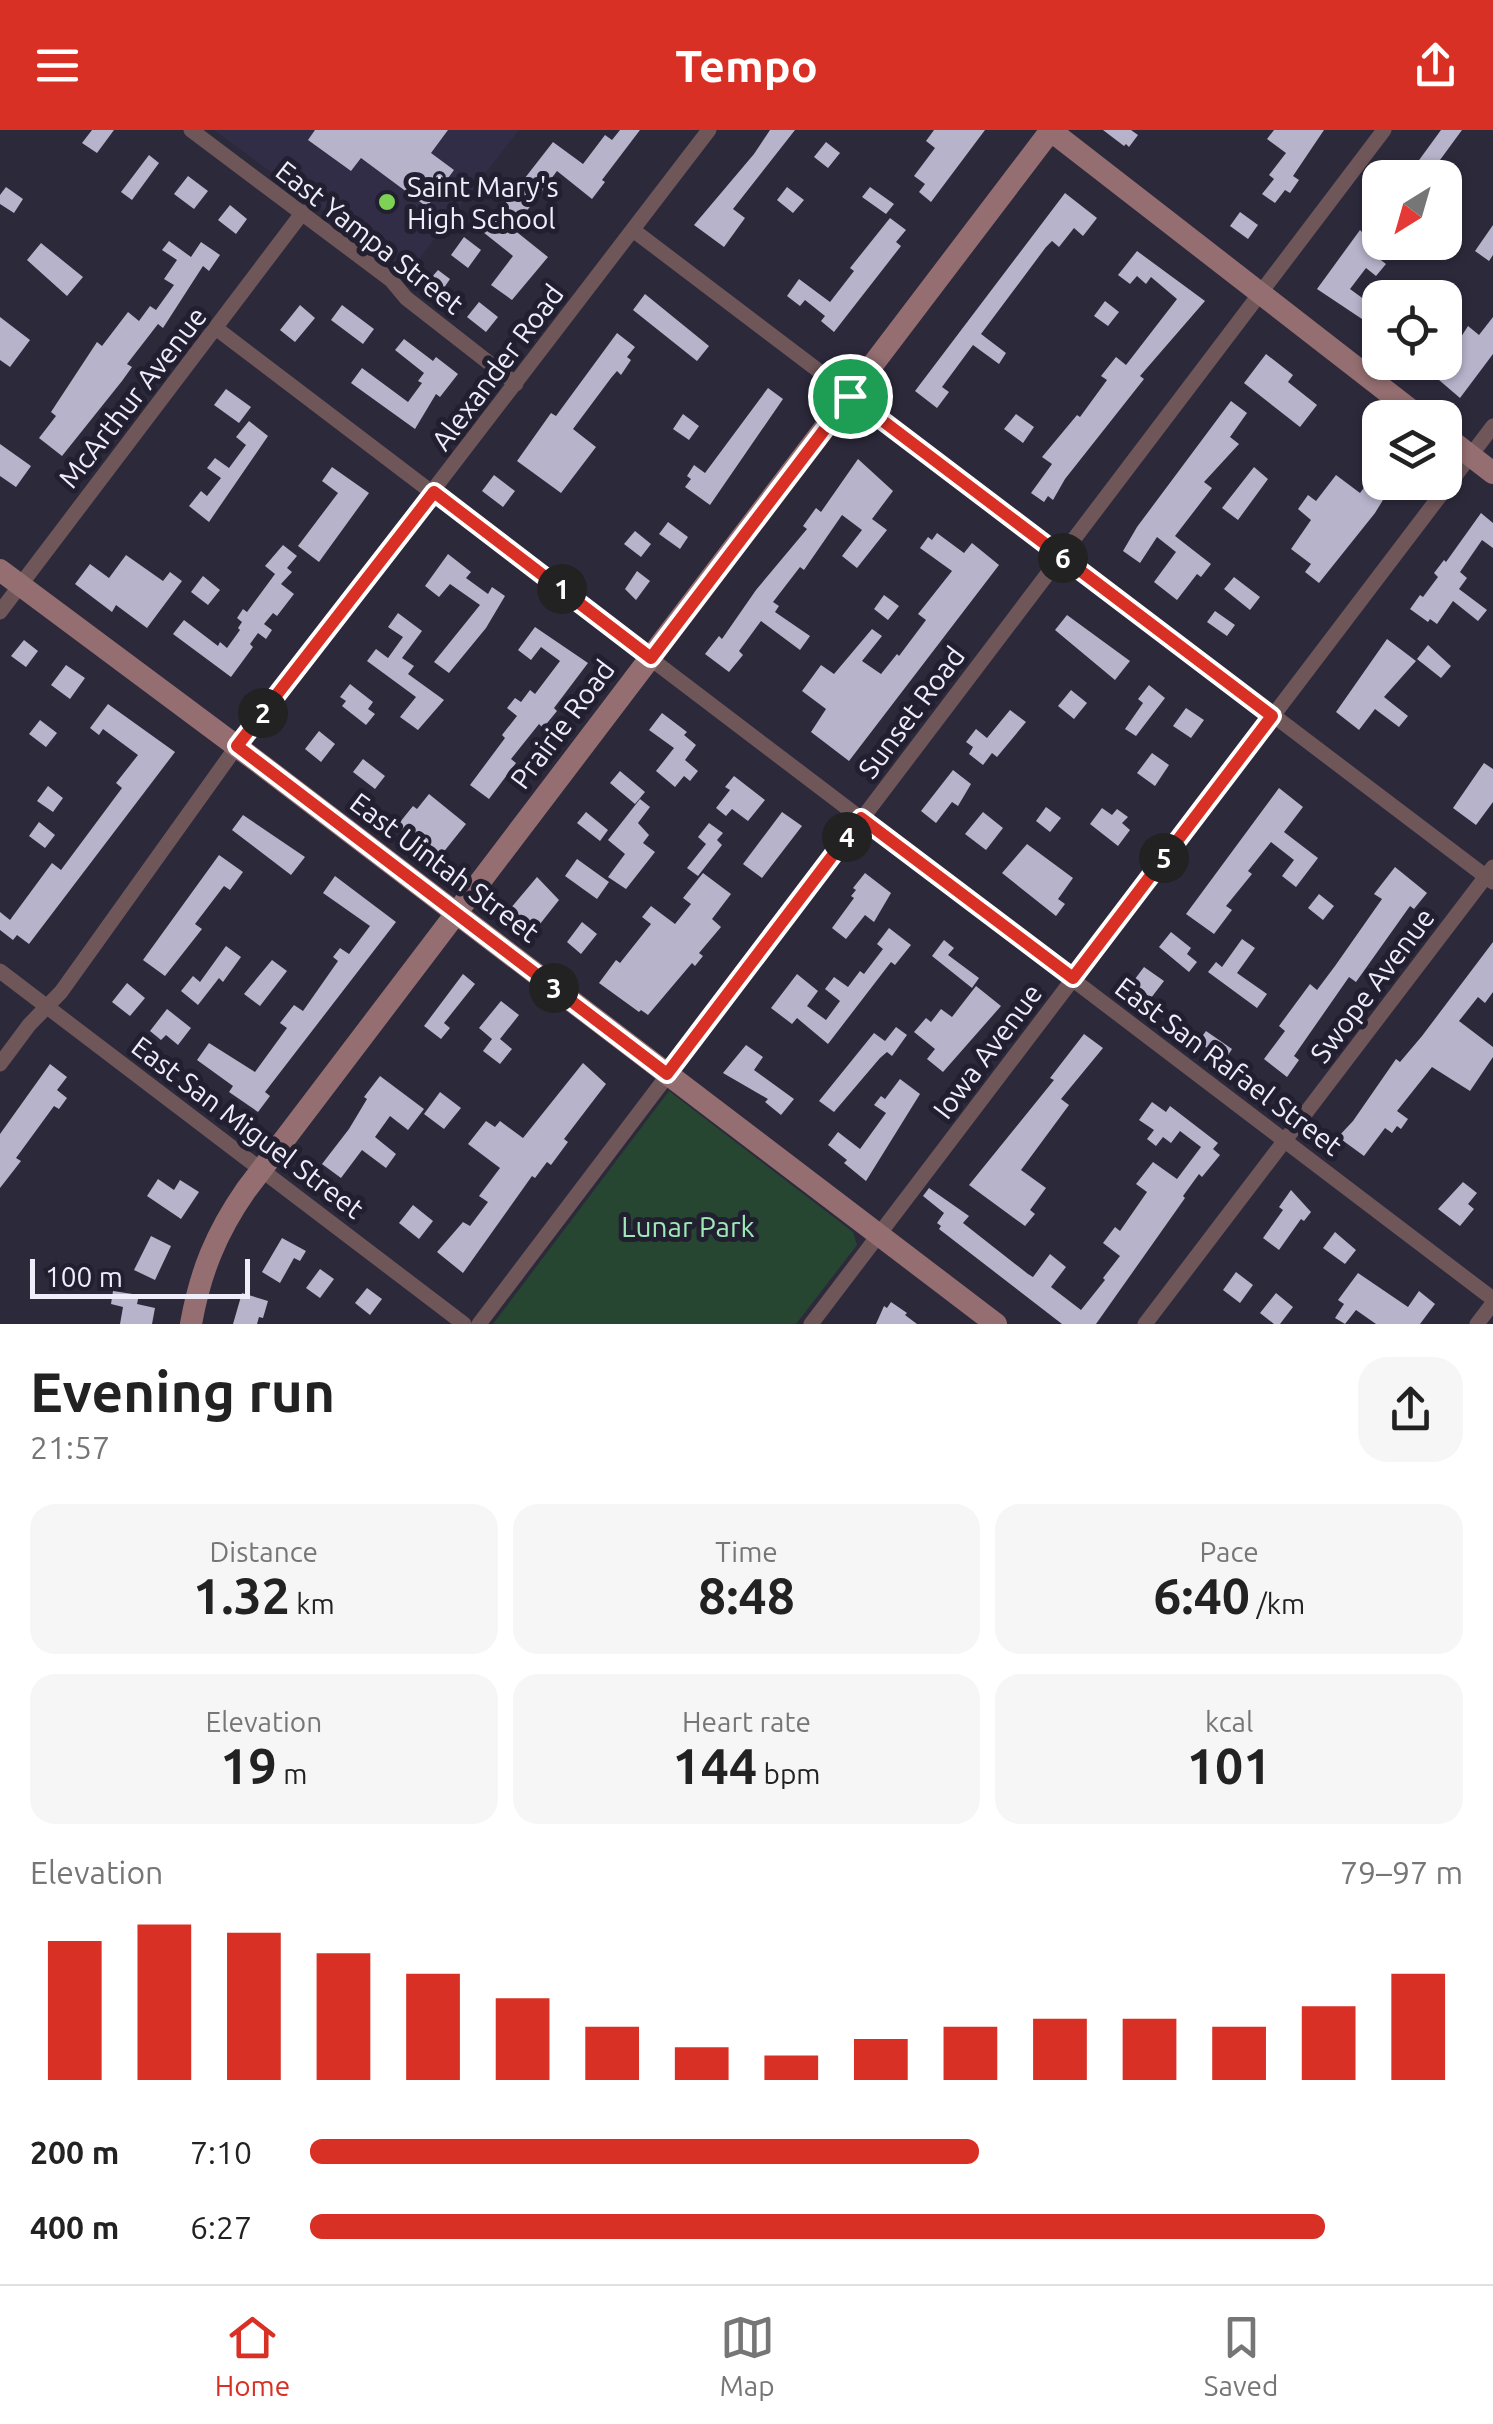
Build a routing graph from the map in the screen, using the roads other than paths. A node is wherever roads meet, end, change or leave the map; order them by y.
1 (191, 130) edge
2 (709, 130) edge
3 (1051, 130) edge
4 (1384, 130) edge
5 (303, 212) junction
6 (633, 230) junction
7 (1260, 294) junction
8 (217, 329) junction
9 (516, 384) junction
10 (850, 396) junction
11 (1398, 400) edge
12 (1493, 426) edge
13 (1462, 450) edge
14 (1470, 456) junction
15 (1493, 472) edge
16 (434, 492) junction
17 (1061, 557) junction
18 (0, 570) edge
19 (20, 585) junction
20 (0, 612) edge
21 (651, 658) junction
22 (1272, 716) junction
23 (237, 746) junction
24 (861, 818) junction
25 (1491, 875) edge
26 (456, 913) junction
27 (0, 971) edge
28 (1073, 978) junction
29 (46, 1007) junction
30 (0, 1064) edge
31 (667, 1074) junction
32 (1286, 1140) junction
33 (262, 1168) junction
34 (878, 1235) junction
35 (1493, 1301) edge
36 (191, 1324) edge
37 (464, 1324) edge
38 (479, 1324) edge
39 (811, 1324) edge
40 (996, 1324) edge
41 (1145, 1324) edge
42 (1477, 1324) edge

1 - 5 street, East Yampa Street
2 - 6 street, Alexander Road
3 - 7 street
3 - 10 street, Prairie Road
4 - 7 street, Sunset Road
5 - 8 street, McArthur Avenue
5 - 9 street, East Yampa Street
6 - 9 street, Alexander Road
6 - 10 street
7 - 11 street
7 - 17 street, Sunset Road
8 - 16 street, East San Rafael Street
8 - 19 street, McArthur Avenue
9 - 16 street, Alexander Road
10 - 17 street
10 - 21 street, Prairie Road
12 - 14 street, Iowa Avenue
13 - 14 street
14 - 15 street
14 - 22 street, Iowa Avenue
16 - 21 street, East San Rafael Street
16 - 23 street, Alexander Road
17 - 22 street
17 - 24 street, Sunset Road
18 - 19 street, East Uintah Street
19 - 20 street, McArthur Avenue
19 - 23 street, East Uintah Street
21 - 24 street, East San Rafael Street
21 - 26 street, Prairie Road
22 - 25 street
22 - 28 street, Iowa Avenue
23 - 26 street, East Uintah Street
23 - 29 street, Alexander Road
24 - 28 street, East San Rafael Street
24 - 31 street, Sunset Road
25 - 32 street, Swope Avenue
26 - 31 street, East Uintah Street
26 - 33 street, Prairie Road
27 - 29 street, East San Miguel Street
28 - 32 street, East San Rafael Street
28 - 34 street, Iowa Avenue
29 - 30 street, Alexander Road
29 - 33 street, East San Miguel Street
31 - 34 street, East Uintah Street
31 - 38 street, Sunset Road
32 - 35 street, East San Rafael Street
32 - 41 street, Swope Avenue
33 - 36 street, Prairie Road
33 - 37 street, East San Miguel Street
34 - 39 street, Iowa Avenue
34 - 40 street, East Uintah Street
35 - 42 street

